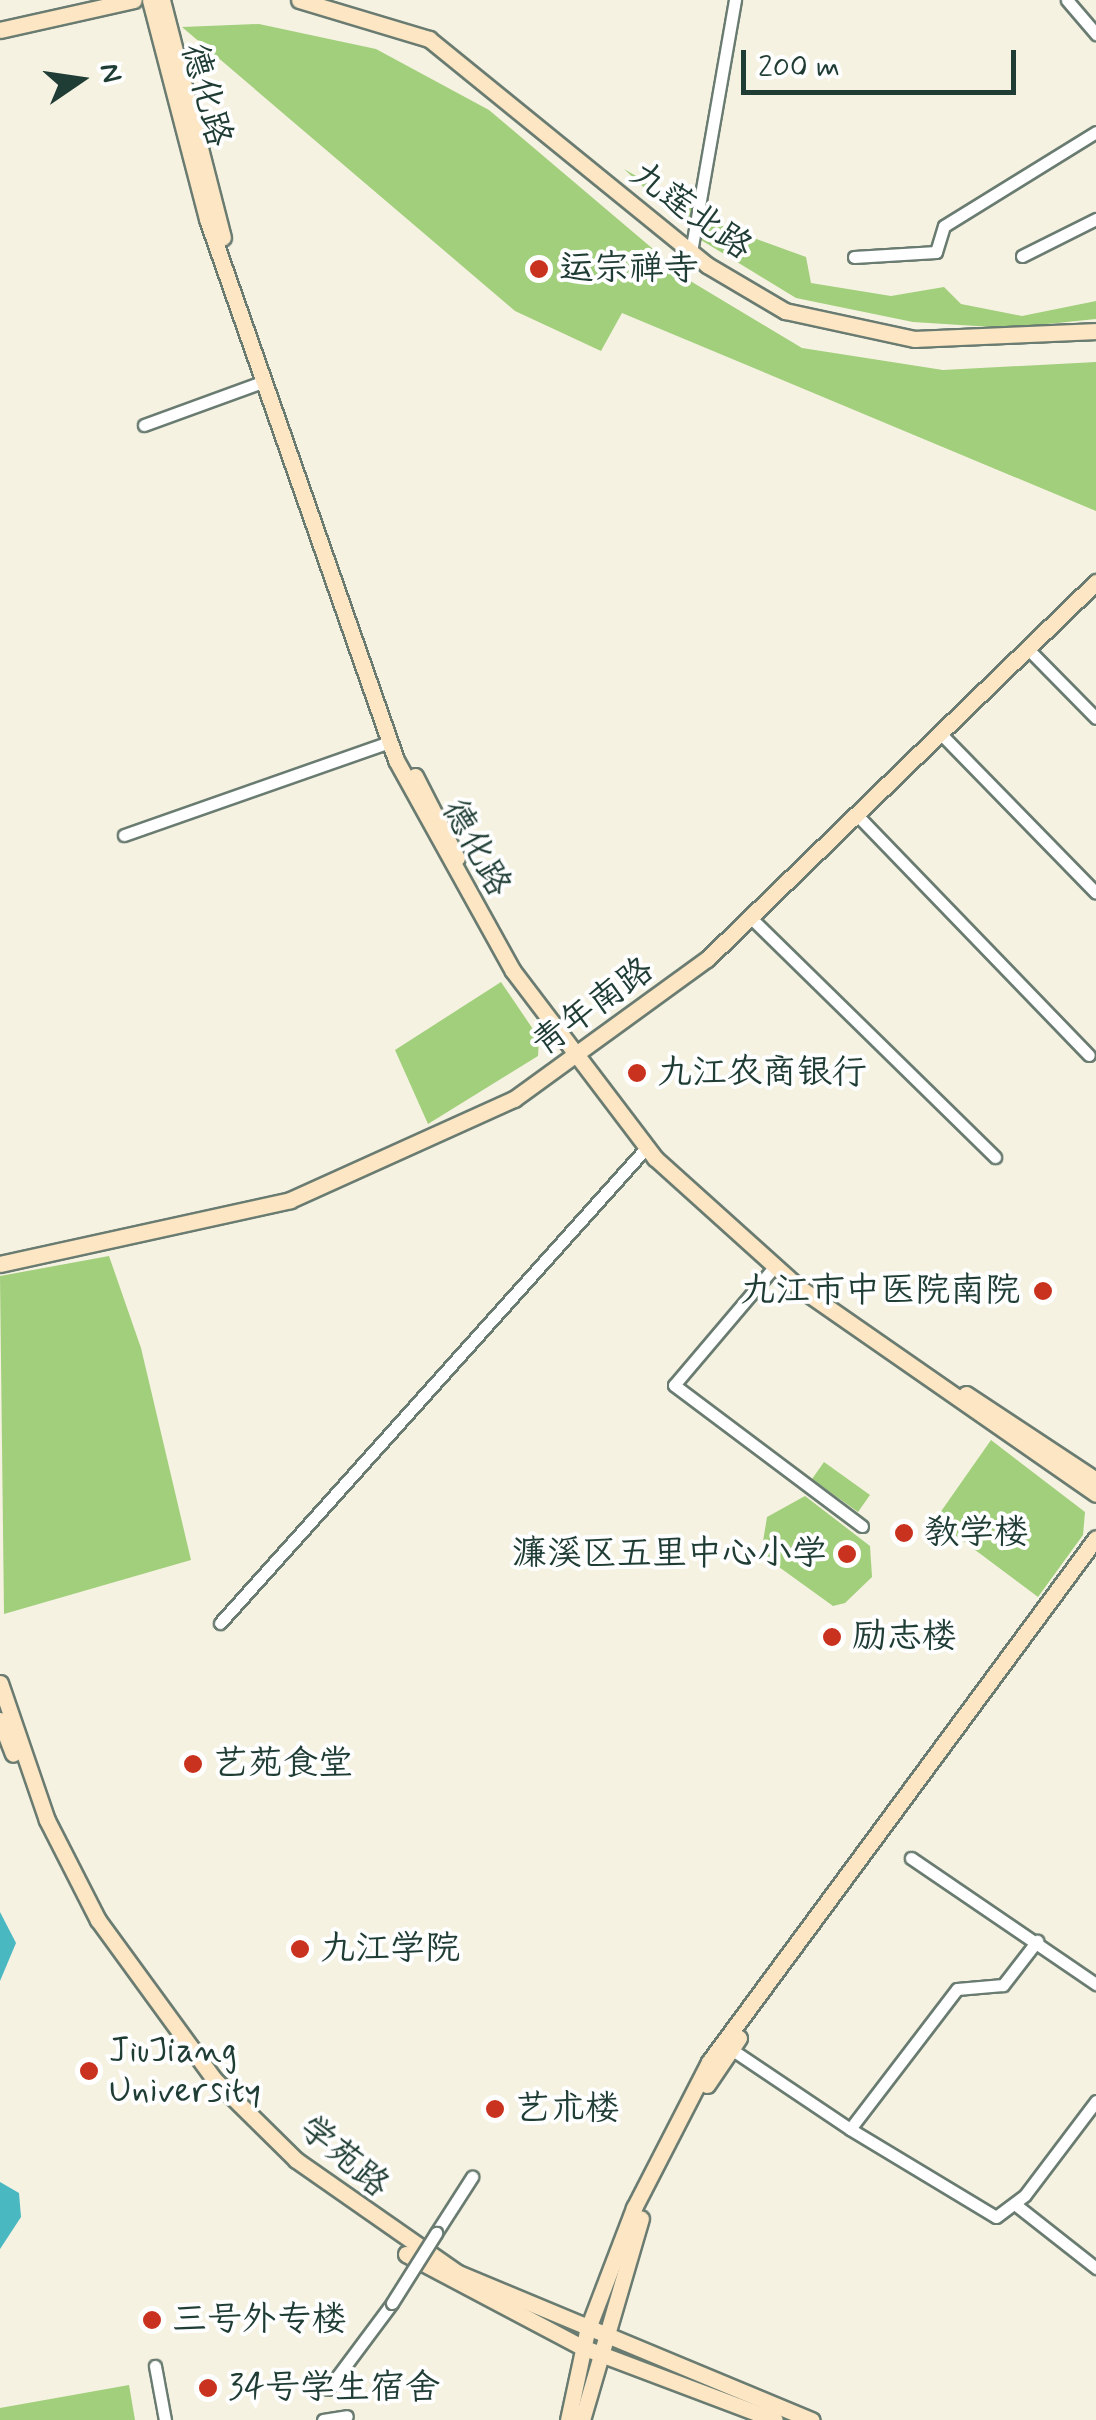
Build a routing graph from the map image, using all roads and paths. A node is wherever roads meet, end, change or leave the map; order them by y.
1 (134, 0) edge
2 (150, 0) edge
3 (162, 0) edge
4 (299, 0) edge
5 (735, 0) edge
6 (1067, 0) edge
7 (0, 30) edge
8 (1096, 34) edge
9 (1096, 132) edge
10 (1096, 219) edge
11 (691, 252) junction
12 (1022, 256) dead end
13 (854, 258) dead end
14 (1096, 331) edge
15 (262, 382) junction
16 (144, 425) dead end
17 (1096, 582) edge
18 (1027, 648) junction
19 (1096, 718) edge
20 (940, 733) junction
21 (389, 742) junction
22 (856, 814) junction
23 (124, 835) dead end
24 (1096, 892) edge
25 (750, 917) junction
26 (1089, 1055) dead end
27 (579, 1058) junction
28 (646, 1148) junction
29 (995, 1156) dead end
30 (0, 1264) edge
31 (775, 1266) junction
32 (1096, 1480) edge
33 (1096, 1494) edge
34 (862, 1526) dead end
35 (1096, 1538) edge
36 (1096, 1555) edge
37 (220, 1622) dead end
38 (0, 1683) edge
39 (0, 1720) edge
40 (911, 1858) dead end
41 (1037, 1941) junction
42 (1096, 1984) edge
43 (732, 2049) junction
44 (1096, 2102) edge
45 (850, 2129) junction
46 (472, 2177) dead end
47 (1016, 2205) junction
48 (1096, 2268) edge
49 (592, 2341) junction
50 (155, 2366) dead end
51 (328, 2389) dead end
52 (346, 2416) dead end
53 (165, 2420) edge
54 (323, 2420) edge
55 (568, 2420) edge
56 (582, 2420) edge
57 (775, 2420) edge
58 (812, 2420) edge

1 - 7 main road
2 - 15 main road, 德化路
3 - 27 main road, 德化路
4 - 11 main road, 九莲北路
5 - 11 street
6 - 8 street
9 - 13 street
10 - 12 street
11 - 14 main road, 九莲北路
15 - 16 street
15 - 21 main road, 德化路
17 - 18 main road, 青年南路
18 - 19 street
18 - 20 main road, 青年南路
20 - 22 main road, 青年南路
20 - 24 street
21 - 23 street
21 - 27 main road, 德化路
22 - 25 main road, 青年南路
22 - 26 street
25 - 27 main road, 青年南路
25 - 29 street
27 - 28 main road, 德化路
27 - 30 main road, 青年南路
27 - 32 main road, 德化路
28 - 31 main road, 德化路
28 - 37 street
31 - 33 main road, 德化路
31 - 34 street
35 - 49 main road
36 - 43 main road
38 - 49 main road, 学苑路
39 - 49 main road, 学苑路
40 - 41 street
41 - 42 street
41 - 45 street
43 - 45 street
43 - 49 main road
44 - 47 street
45 - 47 street
46 - 51 street, bridge
47 - 48 street
49 - 55 main road
49 - 56 main road
49 - 57 main road, 学苑路
49 - 58 main road, 学苑路
50 - 53 street
52 - 54 street

